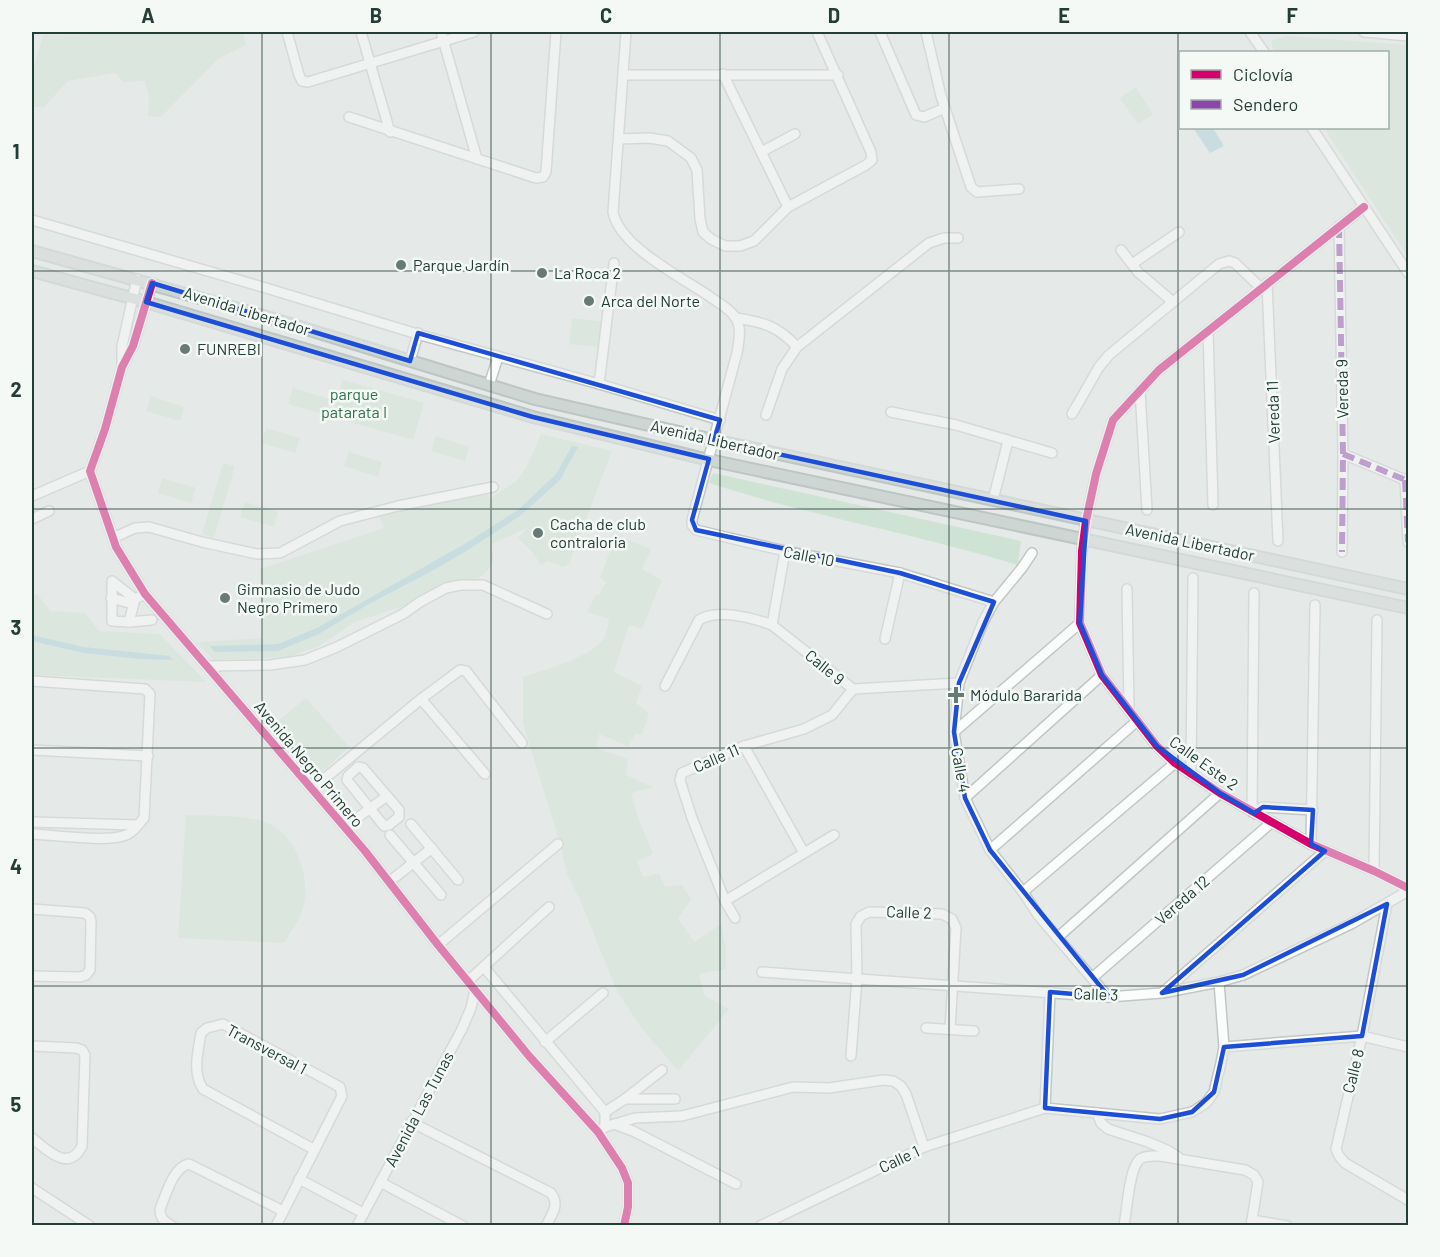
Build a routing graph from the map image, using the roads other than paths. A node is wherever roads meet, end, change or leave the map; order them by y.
1 (287, 32) edge
2 (361, 32) edge
3 (474, 32) edge
4 (556, 32) edge
5 (626, 32) edge
6 (817, 32) edge
7 (880, 32) edge
8 (927, 32) edge
9 (1250, 32) edge
10 (1364, 32) edge
11 (442, 36) edge
12 (1408, 36) edge
13 (1263, 51) edge
14 (370, 64) junction
15 (723, 74) junction
16 (623, 75) junction
17 (838, 75) junction
18 (945, 108) junction
19 (349, 117) dead end
20 (1313, 129) edge
21 (390, 132) junction
22 (795, 134) dead end
23 (619, 139) junction
24 (761, 152) junction
25 (477, 159) junction
26 (1019, 189) dead end
27 (788, 207) junction
28 (1365, 207) junction
29 (32, 220) edge
30 (1339, 226) junction
31 (1179, 232) dead end
32 (958, 238) dead end
33 (1121, 250) dead end
34 (32, 251) edge
35 (614, 263) dead end
36 (1132, 264) junction
37 (32, 271) edge
38 (1408, 273) edge
39 (137, 279) junction
40 (152, 283) junction
41 (1264, 286) junction
42 (132, 298) junction
43 (146, 302) junction
44 (1173, 302) junction
45 (736, 318) junction
46 (1208, 331) junction
47 (418, 333) junction
48 (797, 347) junction
49 (498, 357) junction
50 (410, 361) junction
51 (122, 367) junction
52 (598, 384) junction
53 (489, 385) junction
54 (1140, 390) junction
55 (891, 412) dead end
56 (1072, 414) dead end
57 (766, 415) dead end
58 (720, 420) junction
59 (714, 440) junction
60 (1008, 441) junction
61 (1052, 453) dead end
62 (1343, 454) junction
63 (709, 460) junction
64 (90, 471) junction
65 (1407, 481) edge
66 (493, 487) dead end
67 (32, 496) edge
68 (993, 500) junction
69 (1213, 506) dead end
70 (1147, 510) dead end
71 (49, 511) dead end
72 (32, 519) edge
73 (1086, 521) junction
74 (113, 538) junction
75 (1083, 539) junction
76 (1278, 541) dead end
77 (1408, 542) edge
78 (785, 551) junction
79 (1342, 552) dead end
80 (1032, 553) dead end
81 (900, 573) junction
82 (1193, 578) dead end
83 (1127, 589) dead end
84 (1408, 589) edge
85 (1254, 593) dead end
86 (145, 594) junction
87 (111, 598) junction
88 (134, 602) junction
89 (994, 602) junction
90 (1315, 605) dead end
91 (1408, 608) edge
92 (547, 614) dead end
93 (152, 620) dead end
94 (1377, 620) dead end
95 (129, 622) junction
96 (1080, 624) junction
97 (772, 625) junction
98 (885, 639) dead end
99 (207, 666) junction
100 (1102, 675) junction
101 (32, 681) edge
102 (958, 683) junction
103 (665, 686) dead end
104 (853, 689) junction
105 (420, 699) junction
106 (1129, 709) junction
107 (1137, 720) junction
108 (954, 732) junction
109 (522, 743) dead end
110 (744, 746) junction
111 (32, 750) edge
112 (148, 756) junction
113 (1175, 763) junction
114 (1191, 773) junction
115 (485, 774) dead end
116 (312, 789) junction
117 (1220, 793) junction
118 (387, 796) junction
119 (965, 798) junction
120 (370, 809) junction
121 (1313, 810) junction
122 (1254, 813) junction
123 (32, 822) edge
124 (1272, 822) junction
125 (411, 824) dead end
126 (138, 825) junction
127 (345, 827) junction
128 (32, 834) edge
129 (390, 835) dead end
130 (834, 835) dead end
131 (558, 844) dead end
132 (1311, 844) junction
133 (432, 848) junction
134 (990, 850) junction
135 (1325, 851) junction
136 (804, 853) junction
137 (414, 863) junction
138 (1374, 871) junction
139 (458, 880) dead end
140 (389, 882) junction
141 (1408, 890) edge
142 (1023, 892) junction
143 (441, 895) dead end
144 (724, 901) junction
145 (1386, 904) junction
146 (549, 907) dead end
147 (32, 909) edge
148 (735, 918) dead end
149 (1057, 938) junction
150 (438, 945) junction
151 (484, 967) junction
152 (762, 972) dead end
153 (32, 976) edge
154 (856, 978) junction
155 (1092, 978) junction
156 (468, 981) junction
157 (1219, 982) junction
158 (952, 986) junction
159 (475, 990) junction
160 (1050, 992) junction
161 (603, 993) dead end
162 (1162, 993) junction
163 (1108, 997) junction
164 (926, 1028) dead end
165 (950, 1029) junction
166 (974, 1031) dead end
167 (1362, 1036) junction
168 (545, 1042) junction
169 (32, 1046) edge
170 (1224, 1047) junction
171 (1408, 1047) edge
172 (851, 1056) dead end
173 (662, 1070) dead end
174 (675, 1099) dead end
175 (625, 1100) junction
176 (1045, 1108) junction
177 (604, 1112) junction
178 (1097, 1113) junction
179 (411, 1122) junction
180 (606, 1128) junction
181 (32, 1138) edge
182 (924, 1147) junction
183 (315, 1150) junction
184 (1182, 1160) junction
185 (299, 1179) junction
186 (380, 1182) junction
187 (736, 1184) dead end
188 (32, 1188) edge
189 (1408, 1200) edge
190 (284, 1211) junction
191 (363, 1213) junction
192 (1252, 1223) edge
193 (90, 1226) edge
194 (172, 1226) edge
195 (276, 1226) edge
196 (357, 1226) edge
197 (463, 1226) edge
198 (546, 1226) edge
199 (624, 1226) edge
200 (760, 1226) edge
201 (1124, 1226) edge
202 (1287, 1226) edge

1 - 14 street
2 - 14 street
3 - 11 street
4 - 25 street
5 - 16 street
6 - 17 street
7 - 18 street
8 - 18 street
9 - 13 street
10 - 12 street
11 - 14 street
11 - 25 street
14 - 21 street
15 - 16 street
15 - 17 street
15 - 24 street
16 - 23 street
17 - 27 street
18 - 26 street
19 - 21 street
20 - 28 street
21 - 25 street
22 - 24 street
23 - 27 street
23 - 45 street
24 - 27 street
28 - 30 street, Calle Este 2
28 - 38 street
29 - 47 street
30 - 41 street, Calle Este 2
30 - 62 street, Vereda 9
31 - 36 street
32 - 48 street
33 - 36 street
34 - 39 main road, Avenida Libertador
35 - 52 street
36 - 44 street
37 - 42 main road, Avenida Libertador
39 - 40 main road, Avenida Libertador
39 - 42 street
40 - 43 street
40 - 50 main road, Avenida Libertador
41 - 44 street
41 - 46 street, Calle Este 2
41 - 76 street, Vereda 11
42 - 43 main road, Avenida Libertador
42 - 51 street
43 - 51 street
43 - 63 main road, Avenida Libertador
44 - 56 street
45 - 48 street
45 - 58 street
46 - 54 street, Calle Este 2
46 - 69 street
47 - 49 street
47 - 50 street
48 - 57 street
49 - 52 street
49 - 53 street
50 - 53 main road, Avenida Libertador
51 - 64 street
52 - 58 street
53 - 59 main road, Avenida Libertador
54 - 70 street
54 - 73 street, Calle Este 2
55 - 60 street
58 - 59 street
59 - 63 street
59 - 68 main road, Avenida Libertador
60 - 61 street
60 - 68 street
62 - 65 street
62 - 79 street, Vereda 9
63 - 75 main road, Avenida Libertador
63 - 78 street, Calle 10
64 - 67 street
64 - 74 street, Avenida Negro Primero
65 - 77 street
66 - 74 street
68 - 73 main road, Avenida Libertador
71 - 72 street
73 - 75 street, Calle Este 2
73 - 84 main road, Avenida Libertador
74 - 86 street, Avenida Negro Primero
75 - 91 main road, Avenida Libertador
75 - 96 street, Calle Este 2
78 - 81 street, Calle 10
78 - 97 street
80 - 89 street, Calle 4
81 - 89 street, Calle 10
81 - 98 street
82 - 114 street
83 - 106 street
85 - 122 street
86 - 88 street
86 - 99 street, Avenida Negro Primero
87 - 88 street
87 - 88 street
87 - 95 street
88 - 95 street
89 - 102 street, Calle 4
90 - 121 street
92 - 99 street
93 - 95 street
94 - 138 street
96 - 100 street, Calle Este 2
96 - 108 street
97 - 103 street
97 - 104 street, Calle 9
99 - 116 street, Avenida Negro Primero
100 - 106 street, Calle Este 2
100 - 119 street
101 - 112 street
102 - 104 street, Calle 9
102 - 108 street, Calle 4
104 - 110 street, Calle 11
105 - 109 street
105 - 115 street
105 - 116 street
106 - 107 street, Calle Este 2
107 - 113 street, Calle Este 2
107 - 134 street
108 - 119 street, Calle 4
110 - 136 street
110 - 144 street, Calle 11
111 - 112 street
112 - 126 street
113 - 114 street, Calle Este 2
113 - 142 street
114 - 117 street, Calle Este 2
116 - 127 street, Avenida Negro Primero
117 - 122 street, Calle Este 2
117 - 149 street
118 - 120 street
118 - 120 street
118 - 120 street
119 - 134 street, Calle 4
120 - 127 street
121 - 122 street
121 - 132 street
122 - 124 street, Calle Este 2
123 - 126 street
124 - 132 street, Calle Este 2
124 - 155 street, Vereda 12
125 - 133 street
126 - 128 street
127 - 140 street, Avenida Negro Primero
129 - 137 street
130 - 136 street
131 - 150 street
132 - 135 street, Calle Este 2
133 - 137 street
133 - 139 street
134 - 142 street, Calle 4
135 - 138 street, Calle Este 2
135 - 162 street
136 - 144 street
137 - 140 street
137 - 143 street
138 - 141 street, Calle Este 2
140 - 150 street, Avenida Negro Primero
141 - 145 street, Calle 3
142 - 149 street, Calle 4
144 - 148 street, Calle 11
145 - 157 street, Calle 3
145 - 167 street, Calle 8
146 - 151 street
147 - 153 street
149 - 155 street, Calle 4
150 - 156 street, Avenida Negro Primero
151 - 156 street
151 - 168 street
152 - 154 street, Calle 3
154 - 158 street, Calle 3
154 - 158 street, Calle 2
154 - 172 street, Calle 2
155 - 163 street, Calle 4
156 - 159 street, Avenida Negro Primero
157 - 162 street, Calle 3
157 - 170 street, Calle 1
158 - 160 street, Calle 3
158 - 165 street, Calle 2
159 - 179 street, Avenida Las Tunas
159 - 180 street, Avenida Negro Primero
160 - 163 street, Calle 3
160 - 176 street
161 - 168 street
162 - 163 street, Calle 3
164 - 165 street
165 - 166 street
167 - 170 street
167 - 171 street
167 - 189 street, Calle 8
168 - 177 street
169 - 181 street
170 - 178 street, Calle 1
173 - 175 street
174 - 175 street
175 - 177 street
176 - 178 street, Calle 1
176 - 182 street, Calle 1
177 - 180 street
178 - 184 street
179 - 186 street, Avenida Las Tunas
179 - 198 street
180 - 182 street
180 - 187 street
180 - 199 street, Avenida Negro Primero
182 - 200 street, Calle 1
183 - 183 street, Transversal 1
183 - 185 street, Transversal 1
184 - 192 street
184 - 201 street
185 - 190 street, Transversal 1
185 - 191 street
186 - 191 street, Avenida Las Tunas
186 - 197 street
188 - 193 street
190 - 194 street
190 - 195 street, Transversal 1
191 - 196 street, Avenida Las Tunas
192 - 202 street

